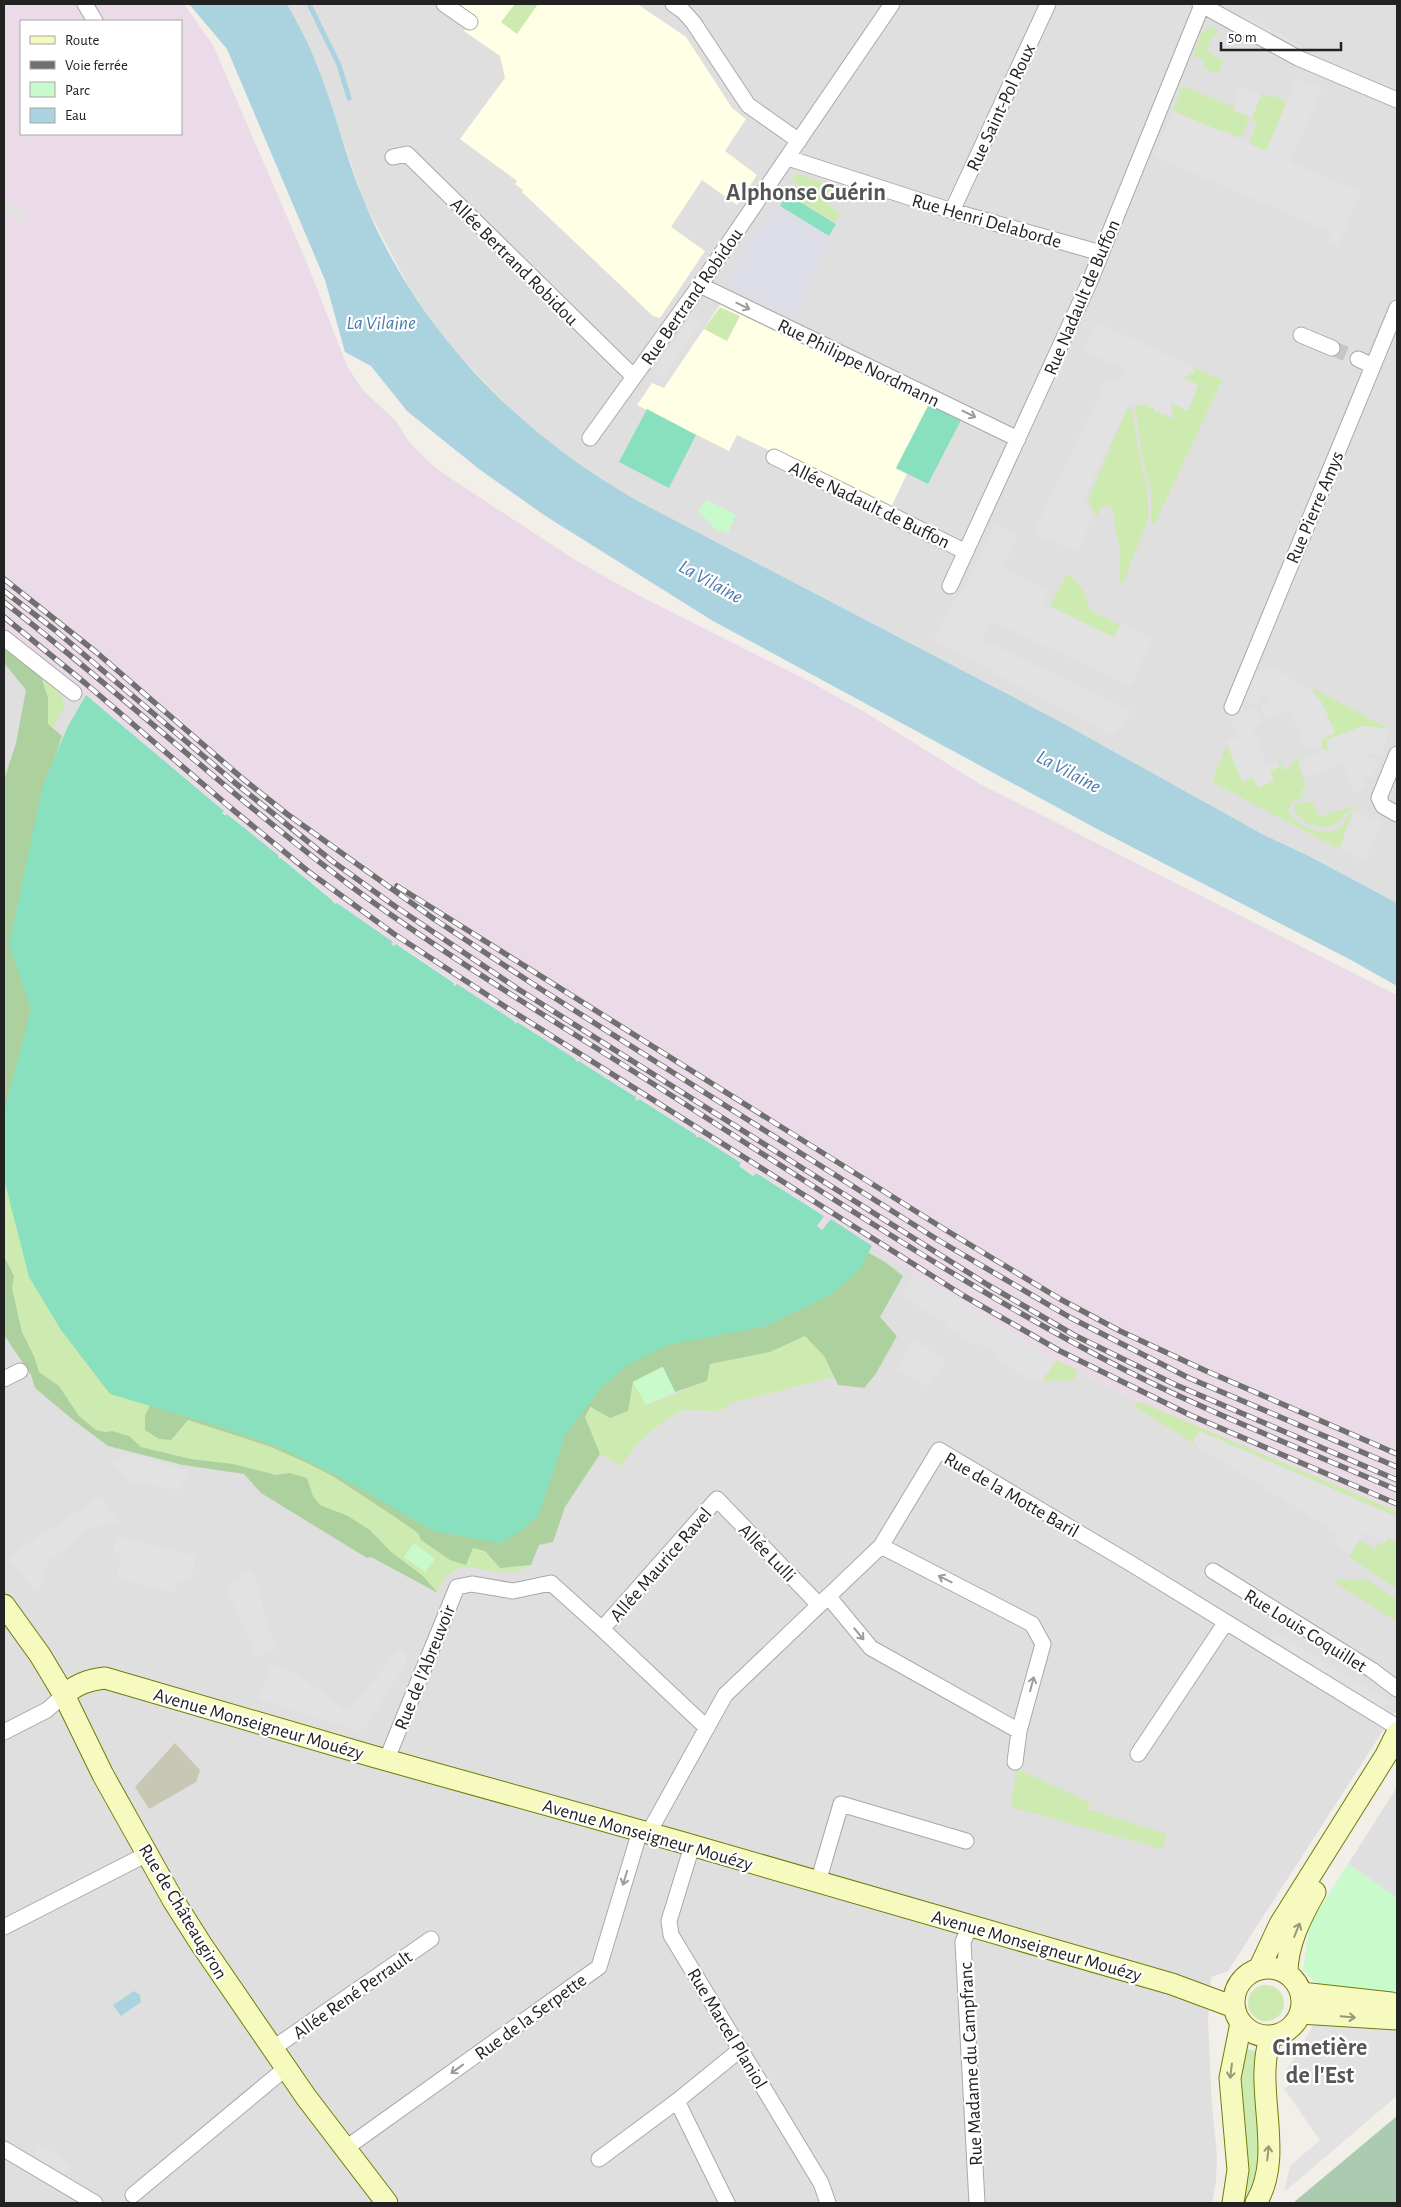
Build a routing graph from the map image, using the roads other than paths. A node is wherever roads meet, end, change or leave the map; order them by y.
1 (85, 4) edge
2 (444, 4) edge
3 (673, 4) edge
4 (892, 4) edge
5 (1048, 4) edge
6 (1201, 4) edge
7 (94, 20) edge
8 (470, 22) dead end
9 (1397, 100) edge
10 (799, 141) junction
11 (393, 157) dead end
12 (788, 158) junction
13 (952, 211) junction
14 (1101, 253) junction
15 (700, 285) junction
16 (1397, 308) edge
17 (1301, 335) dead end
18 (1332, 348) tunnel mouth
19 (1358, 359) tunnel mouth
20 (1373, 366) junction
21 (634, 377) junction
22 (590, 438) dead end
23 (1018, 439) junction
24 (774, 457) dead end
25 (966, 552) junction
26 (950, 586) dead end
27 (4, 638) edge
28 (74, 693) dead end
29 (1232, 707) dead end
30 (1397, 754) edge
31 (1397, 814) edge
32 (20, 1371) dead end
33 (4, 1378) edge
34 (717, 1499) joint
35 (881, 1546) junction
36 (1213, 1571) dead end
37 (824, 1601) junction
38 (4, 1605) edge
39 (1226, 1622) junction
40 (602, 1629) junction
41 (1397, 1689) edge
42 (64, 1695) junction
43 (707, 1728) junction
44 (1397, 1728) edge
45 (1019, 1731) junction
46 (4, 1732) edge
47 (1397, 1733) edge
48 (1138, 1754) dead end
49 (386, 1761) junction
50 (1015, 1762) dead end
51 (1397, 1762) edge
52 (644, 1833) junction
53 (966, 1841) dead end
54 (692, 1846) junction
55 (147, 1854) junction
56 (818, 1882) junction
57 (4, 1926) edge
58 (970, 1926) junction
59 (431, 1938) dead end
60 (1259, 1969) junction
61 (1287, 1973) junction
62 (1300, 2003) junction
63 (1397, 2006) edge
64 (1237, 2015) junction
65 (1397, 2019) edge
66 (1271, 2036) junction
67 (272, 2048) junction
68 (741, 2049) junction
69 (286, 2068) junction
70 (677, 2101) junction
71 (4, 2148) edge
72 (346, 2148) junction
73 (599, 2159) dead end
74 (133, 2195) dead end
75 (95, 2203) edge
76 (387, 2203) edge
77 (727, 2203) edge
78 (828, 2203) edge
79 (978, 2203) edge
80 (1233, 2203) edge
81 (1256, 2203) edge

1 - 7 street
2 - 8 street
3 - 10 street
4 - 10 street, Rue Bertrand Robidou
5 - 13 street, Rue Saint-Pol Roux
6 - 9 street
6 - 14 street, Rue Nadault de Buffon
10 - 12 street, Rue Bertrand Robidou
11 - 21 street, Allée Bertrand Robidou
12 - 13 street, Rue Henri Delaborde
12 - 15 street, Rue Bertrand Robidou
13 - 14 street, Rue Henri Delaborde
14 - 23 street, Rue Nadault de Buffon
15 - 21 street, Rue Bertrand Robidou
15 -> 23 street, Rue Philippe Nordmann
16 - 20 street, Rue Pierre Amys
17 - 18 street
19 - 20 street
20 - 29 street, Rue Pierre Amys
21 - 22 street, Rue Bertrand Robidou
23 - 25 street, Rue Nadault de Buffon
24 - 25 street, Allée Nadault de Buffon
25 - 26 street, Rue Nadault de Buffon
27 - 28 street
30 - 31 street
32 - 33 street
34 - 37 street, Allée Lulli
34 - 40 street, Allée Maurice Ravel
35 - 37 street, Rue de la Motte Baril
35 - 39 street, Rue de la Motte Baril
45 -> 35 street
36 - 41 street, Rue Louis Coquillet
37 - 43 street, Rue de la Motte Baril
37 -> 45 street, Allée Lulli
38 - 42 main road, Rue de Châteaugiron
39 - 44 street, Rue de la Motte Baril
39 - 48 street
40 - 43 street
40 - 49 street, Rue de l'Abreuvoir
42 - 46 street
42 - 49 main road, Avenue Monseigneur Mouézy
42 - 55 main road, Rue de Châteaugiron
43 - 52 street, Rue de la Motte Baril
45 - 50 street
47 - 60 main road
49 - 52 main road, Avenue Monseigneur Mouézy
61 -> 51 main road
52 - 54 main road, Avenue Monseigneur Mouézy
52 -> 72 street, Rue de la Serpette
53 - 56 street
54 - 56 main road, Avenue Monseigneur Mouézy
54 - 68 street, Rue Marcel Planiol
55 - 57 street
55 - 67 main road, Rue de Châteaugiron
56 - 58 main road, Avenue Monseigneur Mouézy
58 - 64 main road, Avenue Monseigneur Mouézy
58 - 79 street, Rue Madame du Campfranc
59 - 67 street, Allée René Perrault
60 - 61 main road
60 - 64 main road
61 - 62 main road
62 - 63 main road
62 -> 65 main road
62 - 66 main road
64 - 66 main road
64 -> 80 main road
81 -> 66 main road
67 - 69 main road, Rue de Châteaugiron
68 - 70 street
68 - 78 street, Rue Marcel Planiol
69 - 72 main road, Rue de Châteaugiron
69 - 74 street
70 - 73 street
70 - 77 street
71 - 75 street
72 - 76 main road, Rue de Châteaugiron

